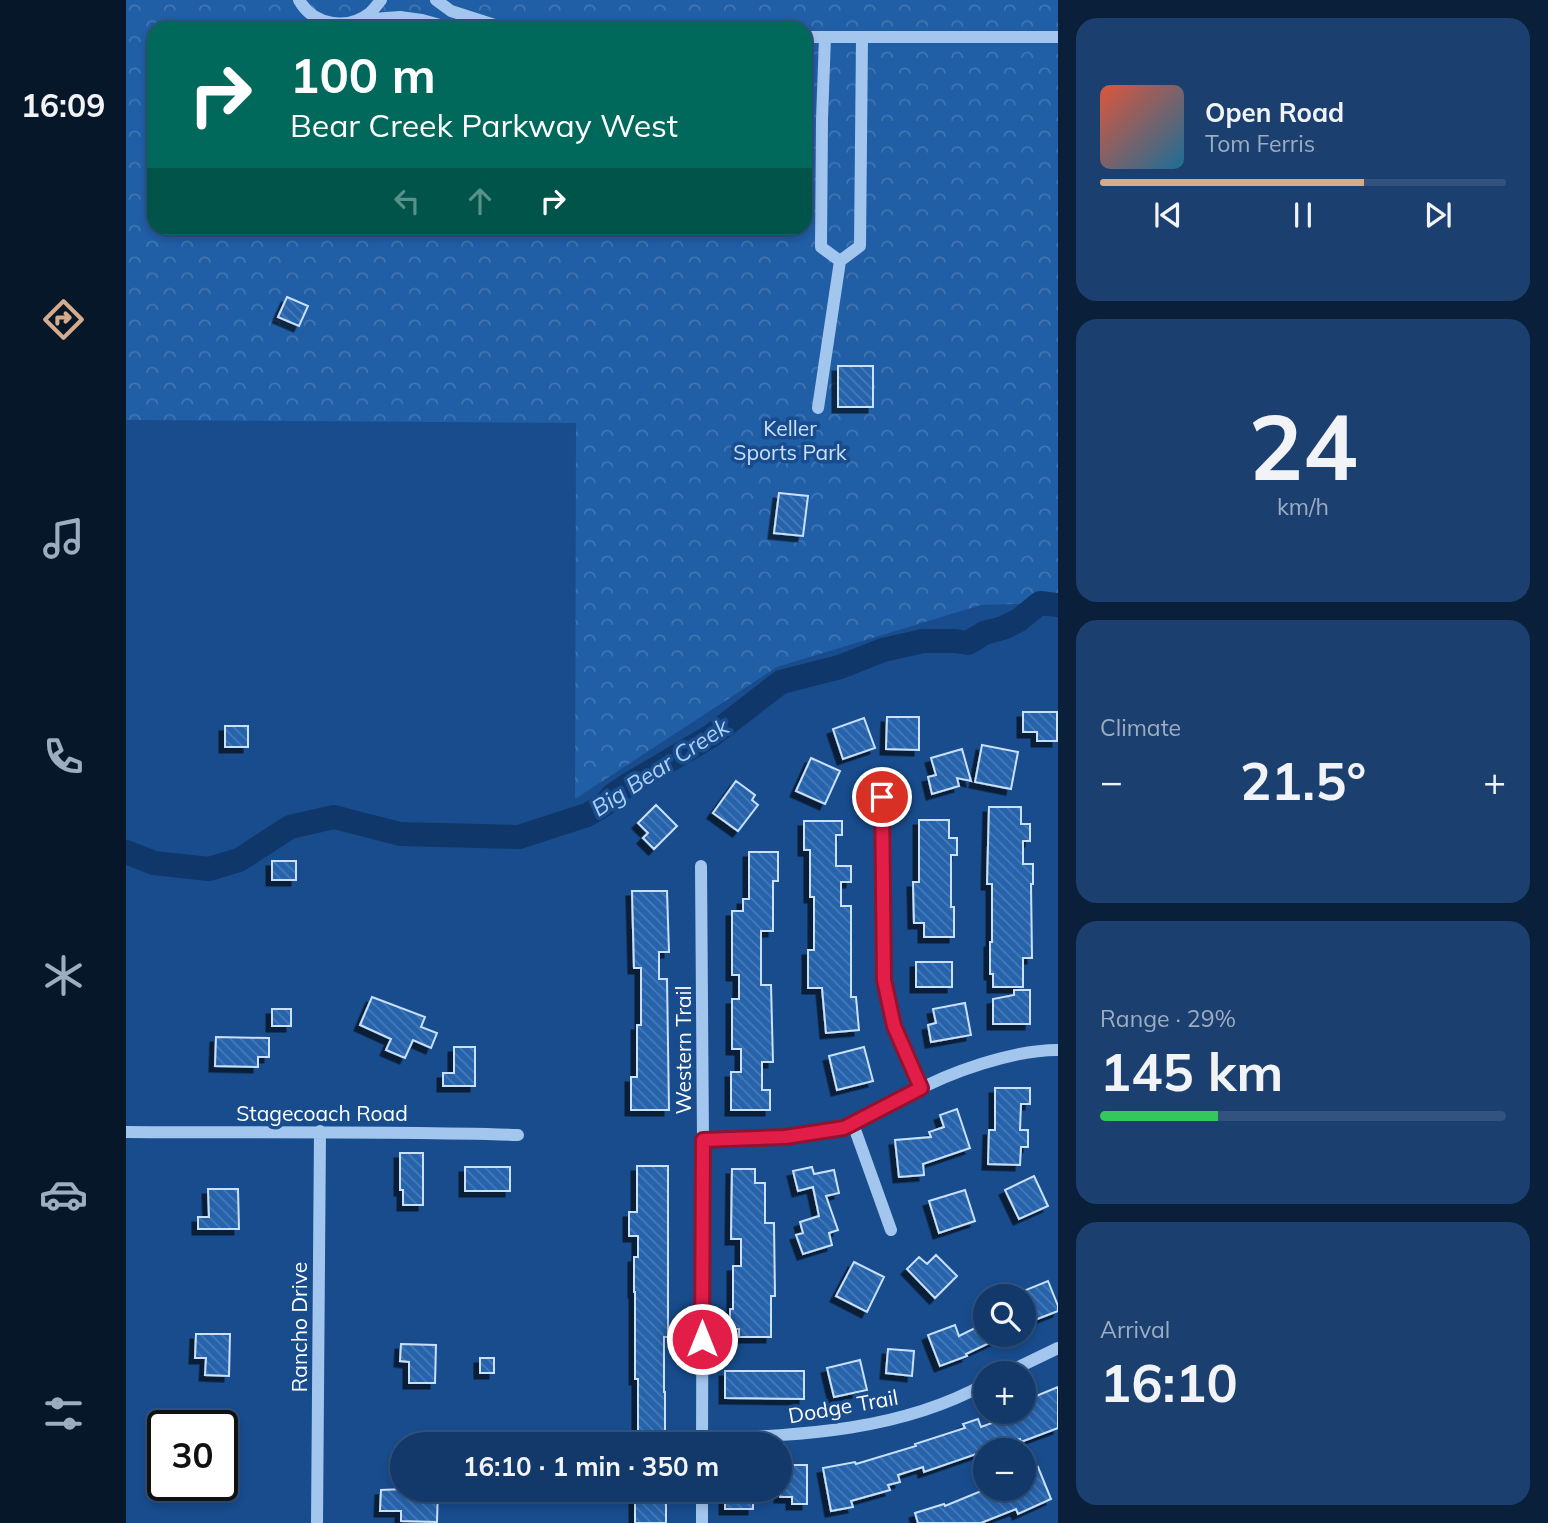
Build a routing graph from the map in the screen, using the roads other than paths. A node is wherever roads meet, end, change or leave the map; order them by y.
1 (299, 0) edge
2 (381, 0) edge
3 (436, 0) edge
4 (313, 21) edge
5 (357, 21) edge
6 (371, 21) edge
7 (426, 21) edge
8 (481, 21) edge
9 (812, 37) edge
10 (825, 37) junction
11 (1058, 37) edge
12 (862, 38) junction
13 (840, 261) junction
14 (818, 408) dead end
15 (882, 797) dead end
16 (701, 866) dead end
17 (1058, 1049) edge
18 (921, 1088) junction
19 (853, 1124) junction
20 (320, 1131) junction
21 (126, 1132) edge
22 (517, 1135) dead end
23 (703, 1140) junction
24 (891, 1230) dead end
25 (1058, 1348) edge
26 (1031, 1361) edge
27 (973, 1391) edge
28 (702, 1432) edge
29 (792, 1436) edge
30 (702, 1502) edge
31 (317, 1523) edge
32 (702, 1523) edge

1 - 4 street
2 - 5 street
3 - 8 street
6 - 7 street
9 - 10 street
10 - 12 street
10 - 13 street
11 - 12 street
12 - 13 street
13 - 14 street
15 - 18 street
16 - 23 street, Western Trail
17 - 18 street
18 - 19 street
19 - 23 street
19 - 24 street
20 - 21 street, Stagecoach Road
20 - 22 street, Stagecoach Road
20 - 31 street, Rancho Drive
23 - 28 street, Western Trail
25 - 26 street
27 - 29 street, Dodge Trail
30 - 32 street

